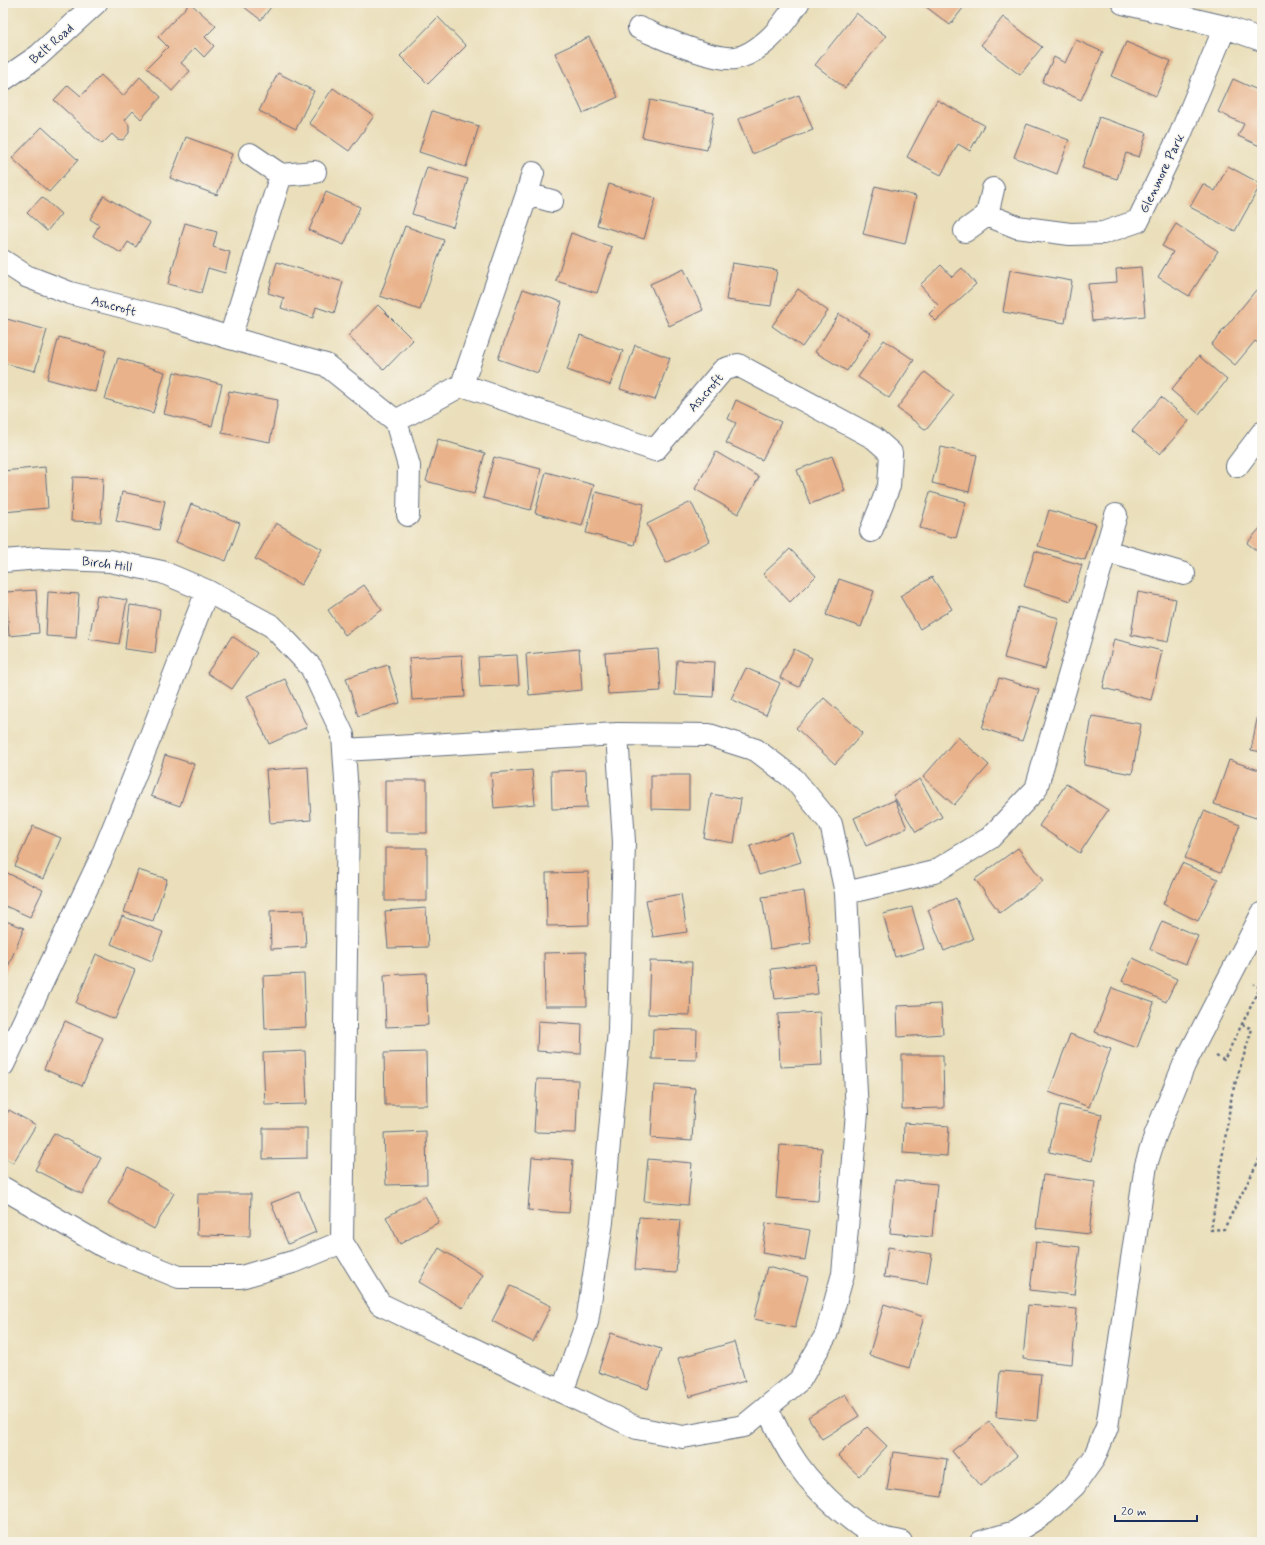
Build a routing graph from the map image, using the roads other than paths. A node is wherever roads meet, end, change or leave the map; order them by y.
1 (96, 3) edge
2 (798, 3) edge
3 (1123, 3) edge
4 (1225, 26) junction
5 (639, 28) dead end
6 (1262, 40) edge
7 (3, 80) edge
8 (250, 154) dead end
9 (315, 172) dead end
10 (533, 173) dead end
11 (281, 175) junction
12 (993, 188) dead end
13 (527, 194) junction
14 (552, 201) dead end
15 (987, 215) junction
16 (965, 231) dead end
17 (3, 261) edge
18 (230, 338) junction
19 (462, 385) junction
20 (396, 421) junction
21 (1262, 433) edge
22 (1237, 466) dead end
23 (408, 515) dead end
24 (1116, 515) dead end
25 (870, 532) dead end
26 (1106, 550) junction
27 (3, 561) edge
28 (1184, 574) dead end
29 (207, 591) junction
30 (617, 734) junction
31 (344, 750) junction
32 (846, 893) junction
33 (1262, 914) edge
34 (3, 1065) edge
35 (3, 1188) edge
36 (342, 1242) junction
37 (562, 1392) junction
38 (767, 1407) junction
39 (901, 1542) edge
40 (981, 1542) edge

1 - 7 street, Belt Road
2 - 5 street
3 - 4 street
4 - 6 street
4 - 15 street, Glenmore Park
8 - 11 street
9 - 11 street
10 - 13 street
11 - 18 street
12 - 15 street
13 - 14 street
13 - 19 street
15 - 16 street
17 - 18 street, Ashcroft
18 - 20 street, Ashcroft
19 - 20 street
19 - 25 street, Ashcroft
20 - 23 street
21 - 22 street
24 - 26 street
26 - 28 street
26 - 32 street
27 - 29 street, Birch Hill
29 - 31 street, Birch Hill
29 - 34 street
30 - 31 street
30 - 32 street
30 - 37 street
31 - 36 street, Birch Hill
32 - 38 street
33 - 40 street
35 - 36 street
36 - 37 street
37 - 38 street
38 - 39 street

